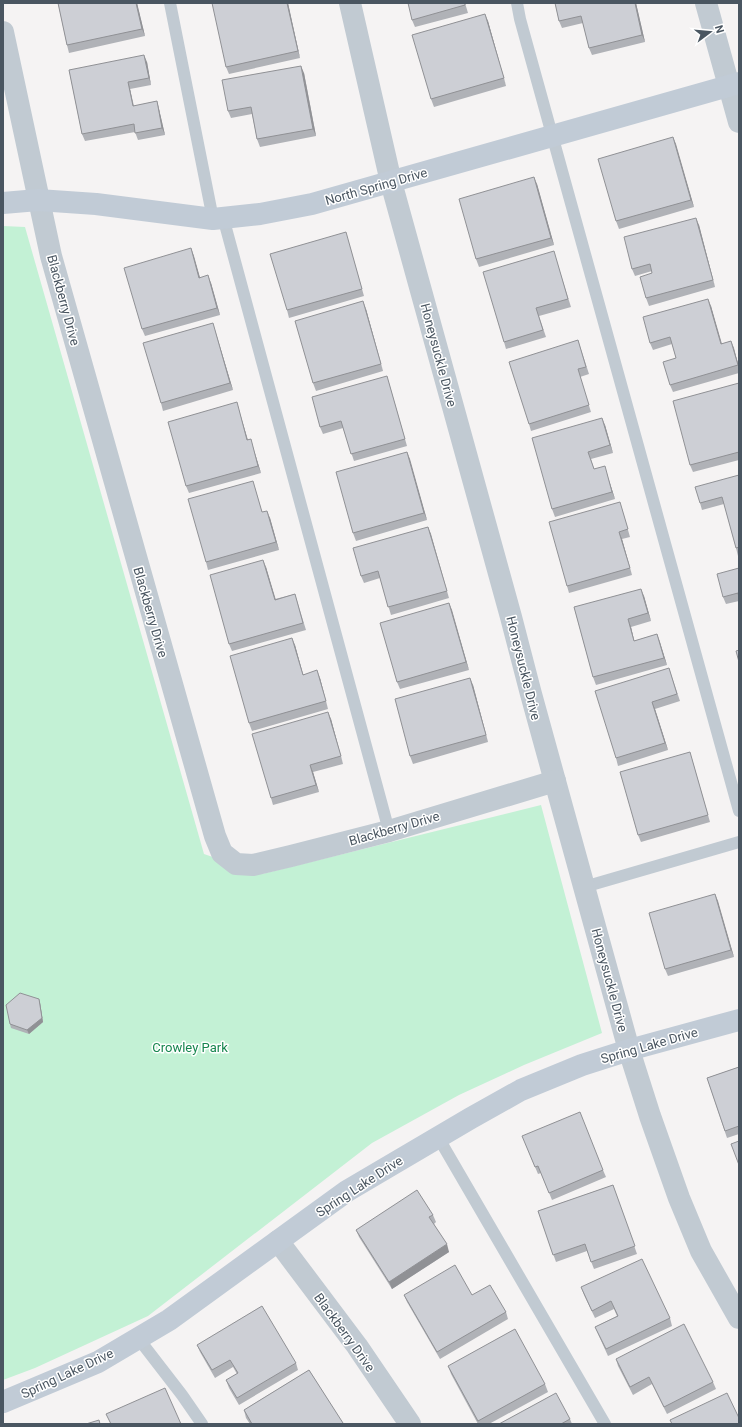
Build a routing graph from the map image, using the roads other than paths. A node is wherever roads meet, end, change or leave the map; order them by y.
1 (170, 3) edge
2 (350, 3) edge
3 (517, 3) edge
4 (706, 3) edge
5 (3, 32) edge
6 (734, 85) edge
7 (739, 122) edge
8 (553, 136) junction
9 (391, 182) junction
10 (38, 200) junction
11 (3, 203) edge
12 (218, 218) junction
13 (555, 781) junction
14 (739, 811) edge
15 (389, 831) junction
16 (739, 842) edge
17 (584, 888) junction
18 (739, 1020) edge
19 (629, 1050) junction
20 (438, 1137) junction
21 (278, 1242) junction
22 (739, 1318) edge
23 (138, 1338) junction
24 (3, 1402) edge
25 (202, 1424) edge
26 (410, 1424) edge
27 (605, 1424) edge

1 - 12 lane
2 - 9 street, Honeysuckle Drive
3 - 8 lane
4 - 6 street
5 - 10 street, Blackberry Drive
6 - 7 street
6 - 8 street, North Spring Drive
8 - 9 street, North Spring Drive
8 - 14 lane
9 - 12 street, North Spring Drive
9 - 13 street, Honeysuckle Drive
10 - 11 street, North Spring Drive
10 - 12 street, North Spring Drive
10 - 15 street, Blackberry Drive
12 - 15 lane
13 - 15 street, Blackberry Drive
13 - 17 street, Honeysuckle Drive
16 - 17 lane
17 - 19 street, Honeysuckle Drive
18 - 19 street, Spring Lake Drive
19 - 20 street, Spring Lake Drive
19 - 22 street, Honeysuckle Drive
20 - 21 street, Spring Lake Drive
20 - 27 lane
21 - 23 street, Spring Lake Drive
21 - 26 street, Blackberry Drive
23 - 24 street, Spring Lake Drive
23 - 25 lane

